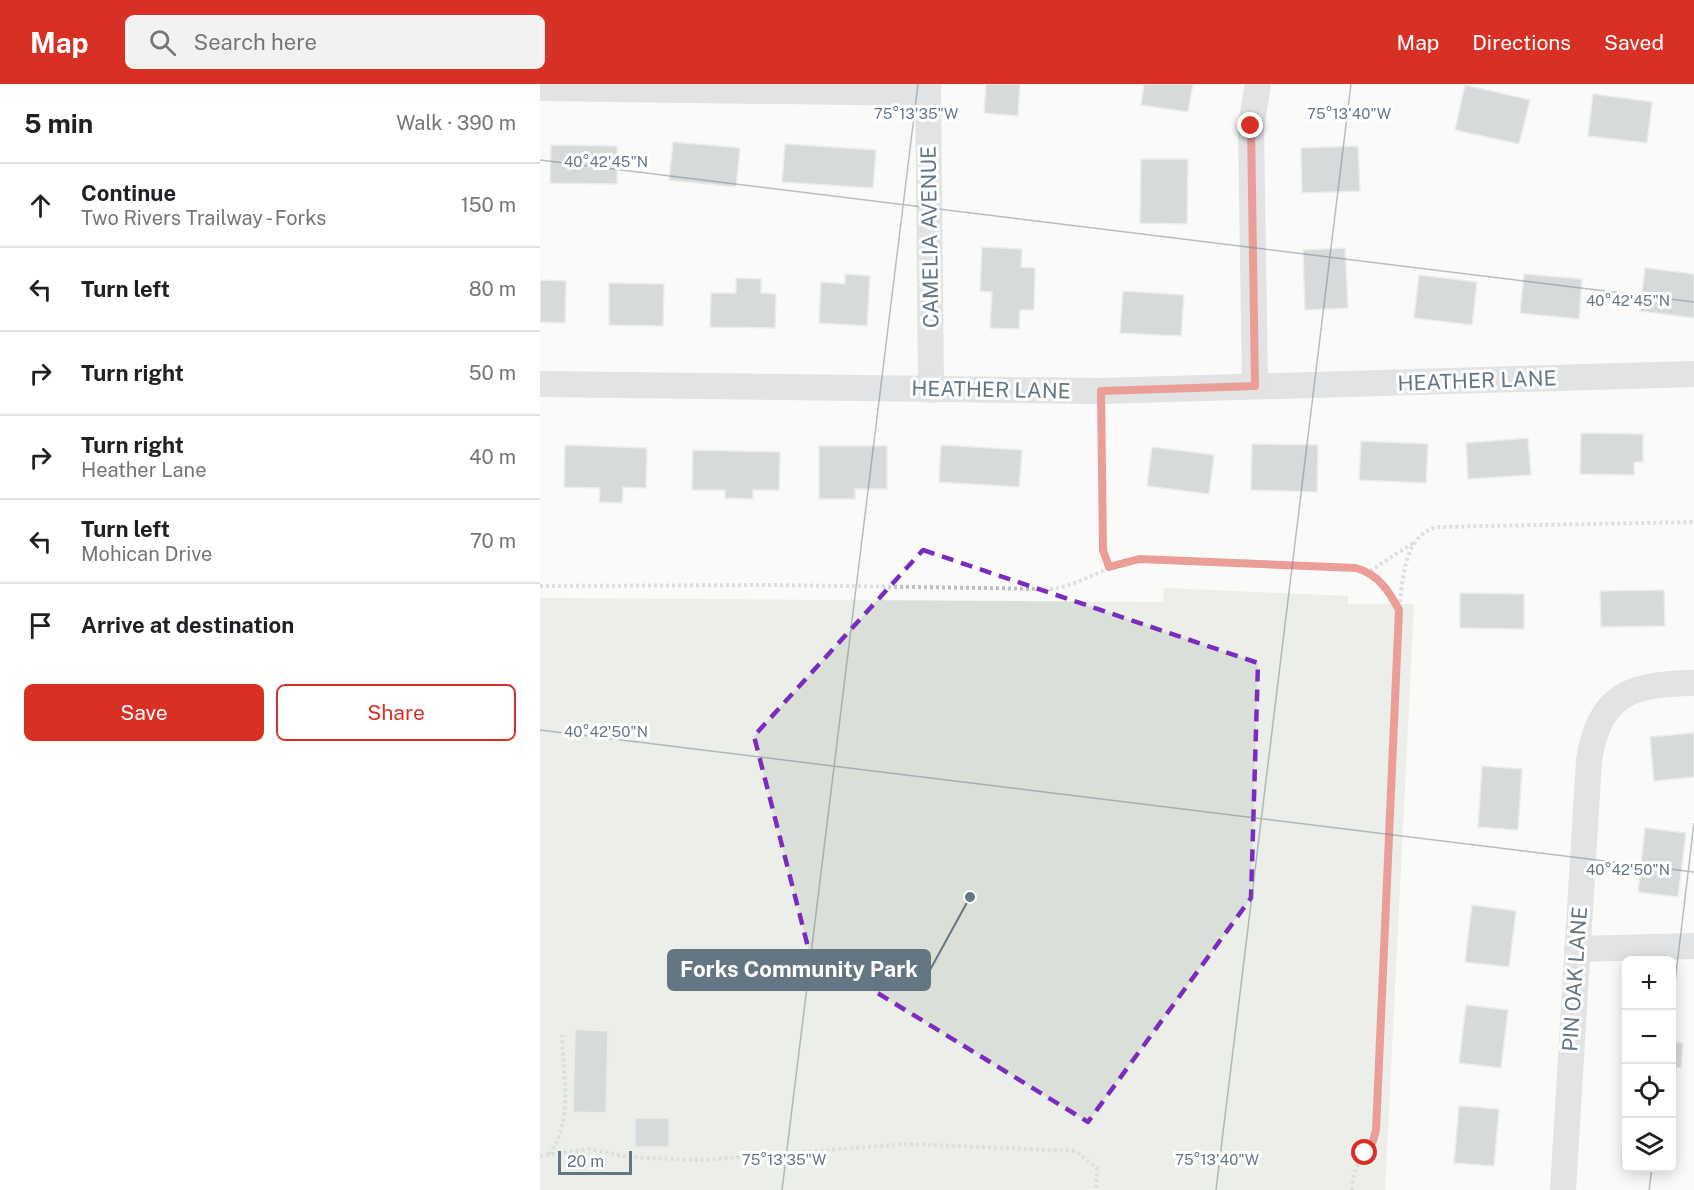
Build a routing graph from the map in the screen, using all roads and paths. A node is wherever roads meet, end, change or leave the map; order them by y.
1 (1258, 84) edge
2 (540, 88) edge
3 (928, 89) edge
4 (1694, 375) edge
5 (540, 384) edge
6 (1255, 386) junction
7 (931, 390) junction
8 (1101, 391) junction
9 (1694, 522) edge
10 (1414, 542) junction
11 (1109, 567) junction
12 (1369, 572) junction
13 (540, 586) edge
14 (1399, 610) junction
15 (1694, 682) edge
16 (1694, 946) edge
17 (1577, 949) junction
18 (562, 1035) dead end
19 (549, 1154) junction
20 (540, 1156) edge
21 (1096, 1190) edge
22 (1352, 1190) edge
23 (1563, 1190) edge

1 - 6 street
2 - 3 street
3 - 7 street, CAMELIA AVENUE
4 - 6 street, HEATHER LANE
5 - 7 street, HEATHER LANE
6 - 8 street, HEATHER LANE
7 - 8 street, HEATHER LANE
8 - 11 path
9 - 10 path
10 - 12 path
10 - 14 path
11 - 12 path
11 - 13 path
12 - 14 path
14 - 22 path
15 - 17 street, PIN OAK LANE
16 - 17 street
17 - 23 street, PIN OAK LANE
18 - 19 path
19 - 20 path
19 - 21 path

